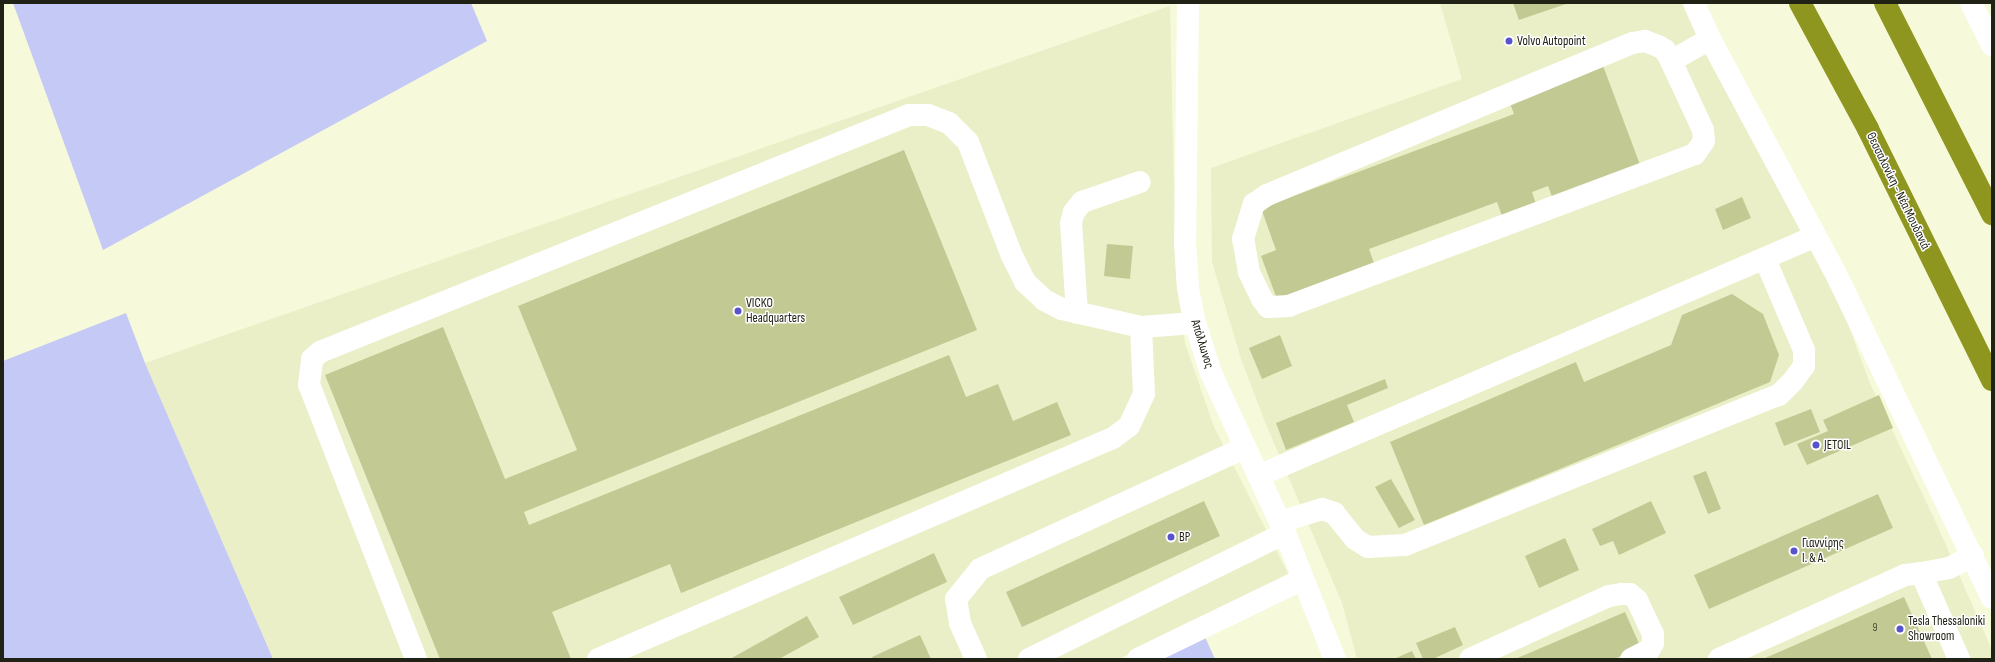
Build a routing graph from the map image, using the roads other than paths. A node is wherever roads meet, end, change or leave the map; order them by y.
1 (1188, 3) edge
2 (1694, 3) edge
3 (1800, 3) edge
4 (1885, 3) edge
5 (1971, 3) edge
6 (1989, 32) edge
7 (1710, 39) junction
8 (1671, 61) junction
9 (1140, 182) dead end
10 (1992, 214) edge
11 (1816, 236) junction
12 (1765, 259) junction
13 (1077, 313) junction
14 (1194, 323) junction
15 (1142, 327) junction
16 (1992, 380) edge
17 (1244, 448) junction
18 (1258, 476) junction
19 (1282, 528) junction
20 (1973, 556) junction
21 (1921, 573) junction
22 (1303, 579) junction
23 (1992, 598) edge
24 (416, 659) edge
25 (598, 659) edge
26 (976, 659) edge
27 (1030, 659) edge
28 (1138, 659) edge
29 (1335, 659) edge
30 (1470, 659) edge
31 (1631, 659) edge
32 (1720, 659) edge
33 (1959, 659) edge

1 - 14 street, Απόλλωνος
2 - 7 street
3 - 16 highway, Θεσσαλονίκη - Νέα Μουδανιά
4 - 10 highway
5 - 6 street
7 - 8 street
7 - 11 street
8 - 8 street
9 - 13 street
11 - 12 street
11 - 20 street
12 - 18 street
12 - 19 street
13 - 15 street
13 - 24 street
14 - 15 street
14 - 17 street, Απόλλωνος
15 - 25 street
17 - 18 street, Απόλλωνος
17 - 26 street
18 - 19 street, Απόλλωνος
19 - 22 street, Απόλλωνος
19 - 27 street
20 - 21 street
20 - 23 street
21 - 32 street
21 - 33 street
22 - 28 street
22 - 29 street, Απόλλωνος
30 - 31 street

